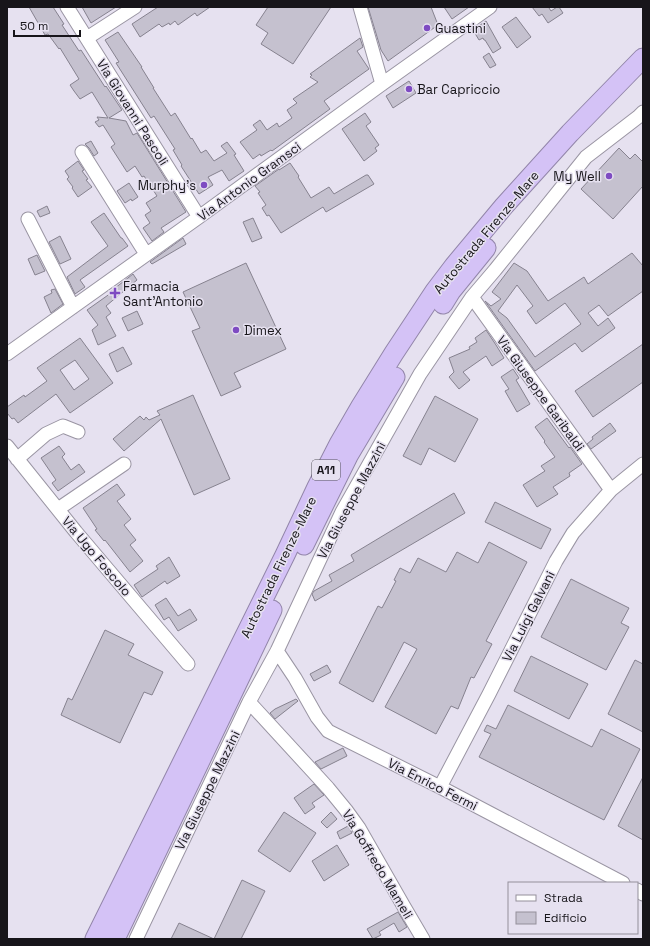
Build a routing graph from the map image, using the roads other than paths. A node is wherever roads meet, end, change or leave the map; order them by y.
1 (67, 7) edge
2 (135, 7) edge
3 (360, 7) edge
4 (484, 9) edge
5 (87, 38) junction
6 (643, 58) edge
7 (643, 76) edge
8 (382, 84) junction
9 (643, 112) edge
10 (82, 152) dead end
11 (199, 217) junction
12 (28, 219) dead end
13 (146, 254) junction
14 (472, 297) junction
15 (73, 307) junction
16 (7, 354) edge
17 (78, 432) dead end
18 (7, 446) edge
19 (17, 459) junction
20 (124, 464) dead end
21 (643, 464) edge
22 (611, 490) junction
23 (58, 509) junction
24 (277, 650) junction
25 (188, 664) dead end
26 (249, 702) junction
27 (440, 787) junction
28 (621, 882) edge
29 (95, 939) edge
30 (114, 939) edge
31 (136, 939) edge
32 (423, 939) edge

1 - 5 street, Via Giovanni Pascoli
2 - 5 street
3 - 8 street
4 - 8 street, Via Antonio Gramsci
5 - 11 street, Via Giovanni Pascoli
6 - 29 highway, Autostrada Firenze-Mare / A11
7 - 30 highway, Autostrada Firenze-Mare / A11
8 - 11 street, Via Antonio Gramsci
9 - 14 street, Via Giuseppe Mazzini
10 - 13 street
11 - 13 street, Via Antonio Gramsci
12 - 15 street
13 - 15 street, Via Antonio Gramsci
14 - 22 street, Via Giuseppe Garibaldi
14 - 24 street, Via Giuseppe Mazzini
15 - 16 street, Via Antonio Gramsci
17 - 19 street
18 - 19 street, Via Ugo Foscolo
19 - 23 street, Via Ugo Foscolo
20 - 23 street
21 - 22 street, Via Luigi Galvani
22 - 27 street, Via Luigi Galvani
23 - 25 street, Via Ugo Foscolo
24 - 26 street, Via Giuseppe Mazzini
24 - 27 street, Via Enrico Fermi
26 - 31 street, Via Giuseppe Mazzini
26 - 32 street, Via Goffredo Mameli
27 - 28 street, Via Enrico Fermi

